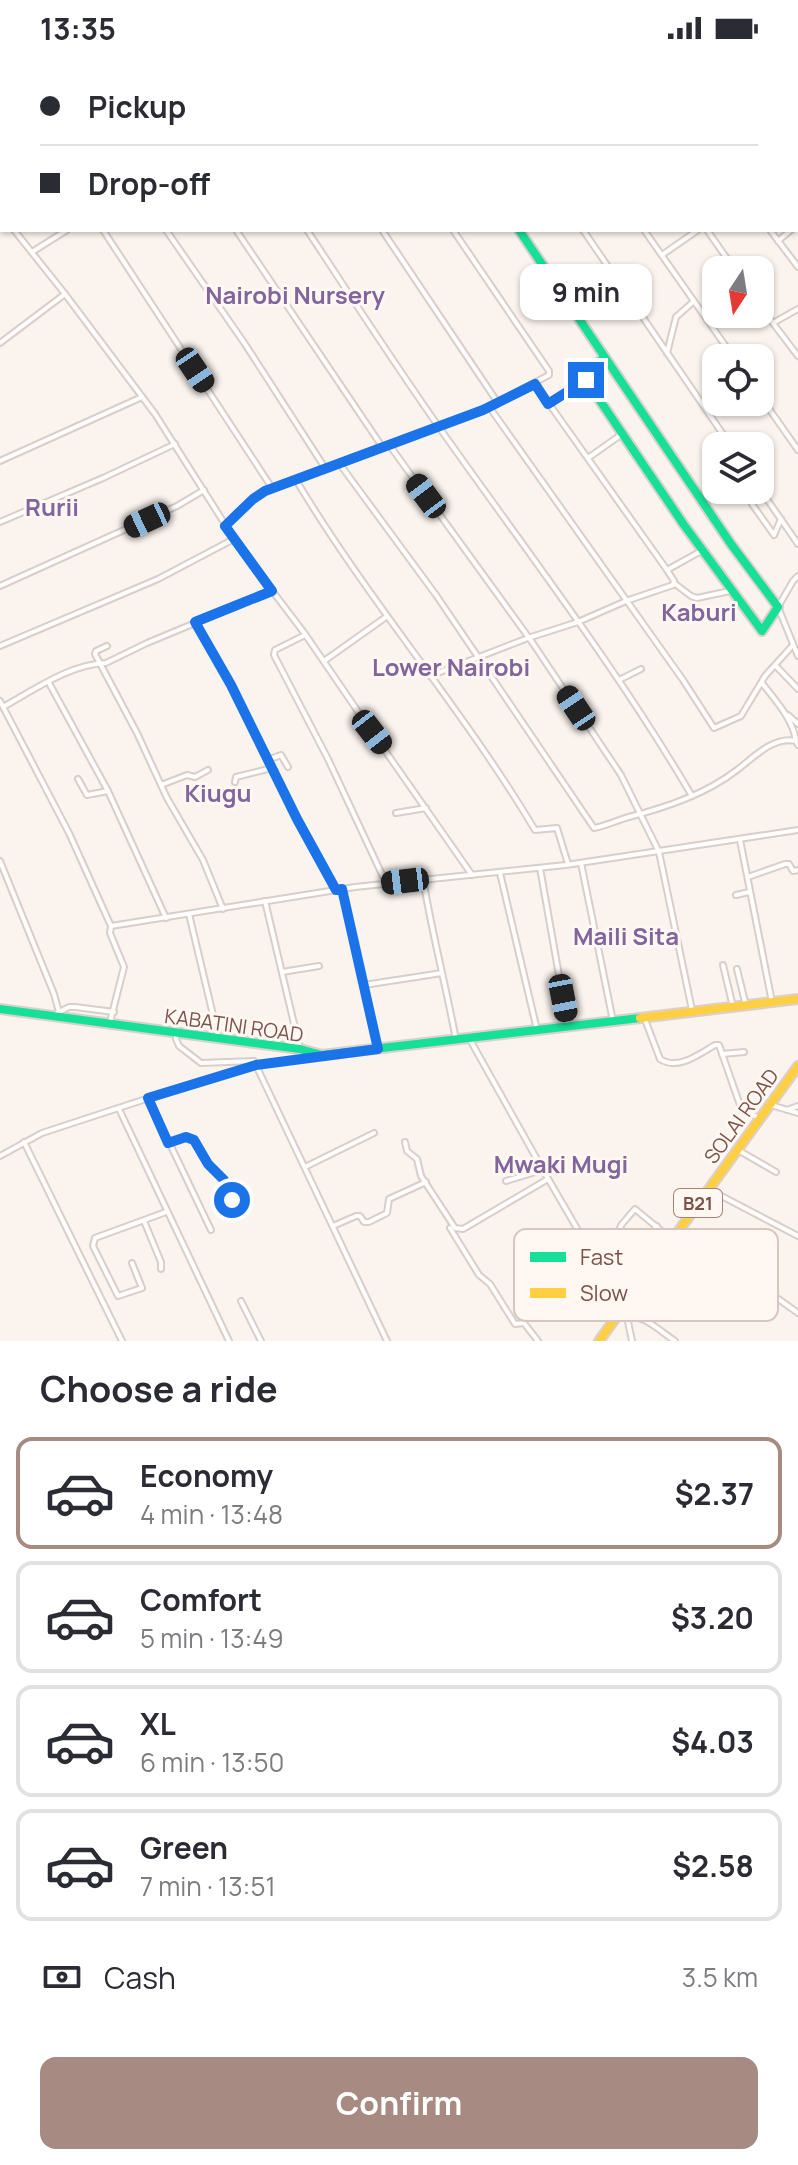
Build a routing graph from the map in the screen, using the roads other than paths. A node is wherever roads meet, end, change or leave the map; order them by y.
1 (16, 232) edge
2 (64, 232) edge
3 (104, 232) edge
4 (167, 232) edge
5 (237, 232) edge
6 (308, 232) edge
7 (383, 232) edge
8 (454, 232) edge
9 (520, 232) edge
10 (584, 232) edge
11 (645, 232) edge
12 (695, 232) edge
13 (708, 232) edge
14 (771, 232) edge
15 (789, 232) edge
16 (778, 241) junction
17 (32, 252) junction
18 (662, 255) junction
19 (725, 256) edge
20 (798, 267) edge
21 (623, 289) junction
22 (65, 294) junction
23 (693, 302) junction
24 (798, 309) edge
25 (575, 312) junction
26 (774, 322) edge
27 (774, 324) edge
28 (0, 343) edge
29 (724, 344) edge
30 (667, 353) junction
31 (798, 356) edge
32 (604, 358) junction
33 (586, 380) junction
34 (535, 384) junction
35 (142, 397) junction
36 (498, 403) junction
37 (548, 404) junction
38 (489, 407) junction
39 (774, 416) edge
40 (439, 428) junction
41 (721, 432) edge
42 (623, 433) junction
43 (175, 444) junction
44 (390, 446) junction
45 (383, 448) junction
46 (798, 450) edge
47 (588, 458) junction
48 (0, 461) edge
49 (339, 463) junction
50 (325, 468) junction
51 (296, 480) junction
52 (272, 488) junction
53 (204, 490) junction
54 (752, 504) dead end
55 (770, 504) edge
56 (781, 519) junction
57 (0, 522) edge
58 (225, 526) junction
59 (234, 539) junction
60 (798, 544) edge
61 (703, 550) junction
62 (667, 570) junction
63 (798, 576) edge
64 (674, 583) junction
65 (0, 586) edge
66 (272, 591) junction
67 (731, 591) junction
68 (626, 601) junction
69 (778, 607) junction
70 (386, 617) junction
71 (195, 622) junction
72 (578, 622) junction
73 (305, 634) junction
74 (528, 638) junction
75 (798, 639) edge
76 (793, 644) junction
77 (0, 646) edge
78 (107, 646) dead end
79 (798, 656) edge
80 (479, 658) junction
81 (324, 661) junction
82 (101, 664) junction
83 (775, 665) junction
84 (641, 669) dead end
85 (430, 676) junction
86 (619, 680) junction
87 (49, 683) junction
88 (762, 683) junction
89 (798, 689) edge
90 (1, 704) edge
91 (790, 720) junction
92 (798, 724) edge
93 (797, 743) edge
94 (267, 760) junction
95 (288, 767) dead end
96 (272, 768) junction
97 (208, 770) dead end
98 (78, 779) dead end
99 (235, 782) dead end
100 (161, 785) junction
101 (108, 791) junction
102 (692, 796) junction
103 (426, 808) junction
104 (396, 813) dead end
105 (642, 814) junction
106 (798, 830) edge
107 (740, 840) junction
108 (659, 852) junction
109 (0, 861) edge
110 (581, 863) junction
111 (568, 864) junction
112 (540, 868) junction
113 (798, 870) edge
114 (500, 873) junction
115 (472, 875) junction
116 (748, 877) junction
117 (423, 879) junction
118 (386, 883) junction
119 (339, 890) junction
120 (749, 892) junction
121 (736, 895) dead end
122 (265, 901) junction
123 (223, 909) junction
124 (189, 914) junction
125 (166, 918) junction
126 (111, 926) junction
127 (723, 965) dead end
128 (319, 966) dead end
129 (737, 969) dead end
130 (282, 972) junction
131 (442, 973) junction
132 (364, 985) junction
133 (798, 999) edge
134 (772, 1002) junction
135 (746, 1006) junction
136 (733, 1007) junction
137 (0, 1009) edge
138 (114, 1012) junction
139 (693, 1012) junction
140 (54, 1014) junction
141 (644, 1017) junction
142 (613, 1021) junction
143 (110, 1024) junction
144 (568, 1026) junction
145 (537, 1030) junction
146 (176, 1033) junction
147 (218, 1038) junction
148 (469, 1038) junction
149 (456, 1040) junction
150 (300, 1049) junction
151 (378, 1049) junction
152 (744, 1052) dead end
153 (722, 1054) junction
154 (322, 1055) junction
155 (256, 1065) junction
156 (798, 1066) edge
157 (148, 1098) junction
158 (769, 1105) junction
159 (798, 1106) edge
160 (119, 1109) junction
161 (787, 1110) junction
162 (798, 1113) edge
163 (758, 1118) junction
164 (374, 1133) dead end
165 (24, 1142) junction
166 (405, 1142) dead end
167 (168, 1143) junction
168 (736, 1149) junction
169 (0, 1156) edge
170 (305, 1167) junction
171 (543, 1170) junction
172 (776, 1172) dead end
173 (548, 1179) junction
174 (506, 1181) dead end
175 (426, 1182) junction
176 (707, 1189) junction
177 (239, 1206) dead end
178 (166, 1212) junction
179 (144, 1221) junction
180 (333, 1226) junction
181 (657, 1226) junction
182 (450, 1228) dead end
183 (680, 1228) edge
184 (577, 1229) edge
185 (619, 1229) edge
186 (655, 1229) edge
187 (660, 1229) edge
188 (211, 1230) dead end
189 (798, 1236) edge
190 (132, 1263) dead end
191 (161, 1269) dead end
192 (778, 1299) edge
193 (241, 1301) dead end
194 (798, 1313) edge
195 (618, 1321) edge
196 (627, 1321) edge
197 (646, 1321) edge
198 (603, 1339) edge
199 (122, 1341) edge
200 (229, 1341) edge
201 (261, 1341) edge
202 (387, 1341) edge
203 (538, 1341) edge
204 (632, 1341) edge
205 (675, 1341) edge

1 - 17 street
2 - 17 street
3 - 52 street
4 - 50 street
5 - 45 street
6 - 40 street
7 - 36 street
8 - 34 street
9 - 25 main road
10 - 21 street
11 - 18 street
12 - 18 street
13 - 19 street
14 - 16 street
15 - 16 street
16 - 20 street
17 - 22 street
18 - 23 street
21 - 25 street
21 - 30 street
22 - 28 street
22 - 35 street
23 - 29 street
23 - 30 street
24 - 26 street
25 - 32 main road
27 - 31 street
30 - 41 street
32 - 33 main road
32 - 69 main road
33 - 37 street
33 - 42 main road
34 - 36 street
34 - 37 street
35 - 43 street
35 - 48 street
36 - 38 street
37 - 47 street
38 - 40 street
38 - 68 street
39 - 46 street
40 - 44 street
40 - 72 street
42 - 47 street
42 - 61 main road
43 - 53 street
43 - 57 street
44 - 45 street
44 - 74 street
45 - 49 street
47 - 62 street
49 - 50 street
49 - 80 street
50 - 51 street
51 - 52 street
51 - 70 street
52 - 58 street
53 - 58 street
53 - 65 street
54 - 56 street
55 - 56 street
56 - 60 street
58 - 59 street
59 - 66 street
59 - 77 street
61 - 62 street
61 - 67 main road
62 - 64 street
63 - 69 street
64 - 67 street
64 - 68 street
66 - 71 street
66 - 73 street
67 - 69 main road
68 - 72 street
68 - 88 street
69 - 76 street
70 - 81 street
70 - 85 street
71 - 82 street
71 - 94 street
72 - 74 street
72 - 86 street
73 - 81 street
73 - 118 street
74 - 80 street
74 - 105 street
75 - 76 street
76 - 79 street
76 - 83 street
78 - 82 street
80 - 85 street
80 - 105 street
81 - 103 street
82 - 87 street
82 - 100 street
83 - 88 street
83 - 89 street
84 - 86 street
85 - 111 street
86 - 102 street
87 - 90 street
87 - 101 street
88 - 91 street
90 - 126 street
91 - 92 street
91 - 93 street
93 - 102 street
94 - 95 street
94 - 96 street
96 - 99 street
96 - 119 street
97 - 100 street
98 - 101 street
100 - 123 street
101 - 125 street
102 - 105 street
103 - 104 street
103 - 115 street
105 - 108 street
106 - 107 street
107 - 108 street
107 - 116 street
108 - 110 street
108 - 139 street
109 - 140 street
110 - 111 street
110 - 142 street
111 - 112 street
112 - 114 street
112 - 144 street
113 - 116 street
114 - 115 street
114 - 145 street
115 - 117 street
116 - 120 street
117 - 118 street
117 - 131 street
118 - 119 street
119 - 122 street
119 - 132 street
120 - 121 street
120 - 134 street
122 - 123 street
122 - 130 street
123 - 124 street
124 - 125 street
124 - 147 street
125 - 126 street
126 - 138 street
127 - 136 street
128 - 130 street
129 - 135 street
130 - 150 street
131 - 132 street
131 - 149 street
132 - 151 street
133 - 134 main road, KABATINI ROAD
134 - 135 main road, KABATINI ROAD
135 - 136 main road, KABATINI ROAD
136 - 139 main road, KABATINI ROAD
137 - 140 main road, KABATINI ROAD
138 - 140 street
138 - 143 street
139 - 141 main road, KABATINI ROAD
140 - 143 main road, KABATINI ROAD
141 - 142 main road, KABATINI ROAD
141 - 153 street
142 - 144 main road, KABATINI ROAD
143 - 146 main road, KABATINI ROAD
144 - 145 main road, KABATINI ROAD
145 - 148 main road, KABATINI ROAD
146 - 147 main road, KABATINI ROAD
146 - 155 street
147 - 150 main road, KABATINI ROAD
148 - 149 main road, KABATINI ROAD
148 - 171 street
149 - 151 main road, KABATINI ROAD
150 - 154 main road, KABATINI ROAD
151 - 154 main road, KABATINI ROAD
152 - 153 street
153 - 163 street
154 - 155 street
155 - 157 street
155 - 170 street
156 - 158 main road, SOLAI ROAD / B21
157 - 160 street
157 - 167 street
158 - 161 street
158 - 163 main road, SOLAI ROAD / B21
159 - 161 street
160 - 165 street
160 - 178 street
161 - 162 street
163 - 168 main road, SOLAI ROAD / B21
164 - 170 street
165 - 169 street
165 - 199 street
166 - 175 street
167 - 177 street
167 - 188 street
168 - 172 street
168 - 176 main road, SOLAI ROAD / B21
170 - 180 street
171 - 173 street
171 - 174 street
173 - 175 street
173 - 184 street
175 - 180 street
176 - 183 main road, SOLAI ROAD / B21
176 - 189 street
178 - 179 street
178 - 200 street
179 - 190 street
179 - 191 street
180 - 202 street
181 - 185 street
181 - 186 street
181 - 187 street
182 - 203 street
192 - 194 street
193 - 201 street
195 - 198 main road, SOLAI ROAD / B21
196 - 204 street
197 - 205 street

